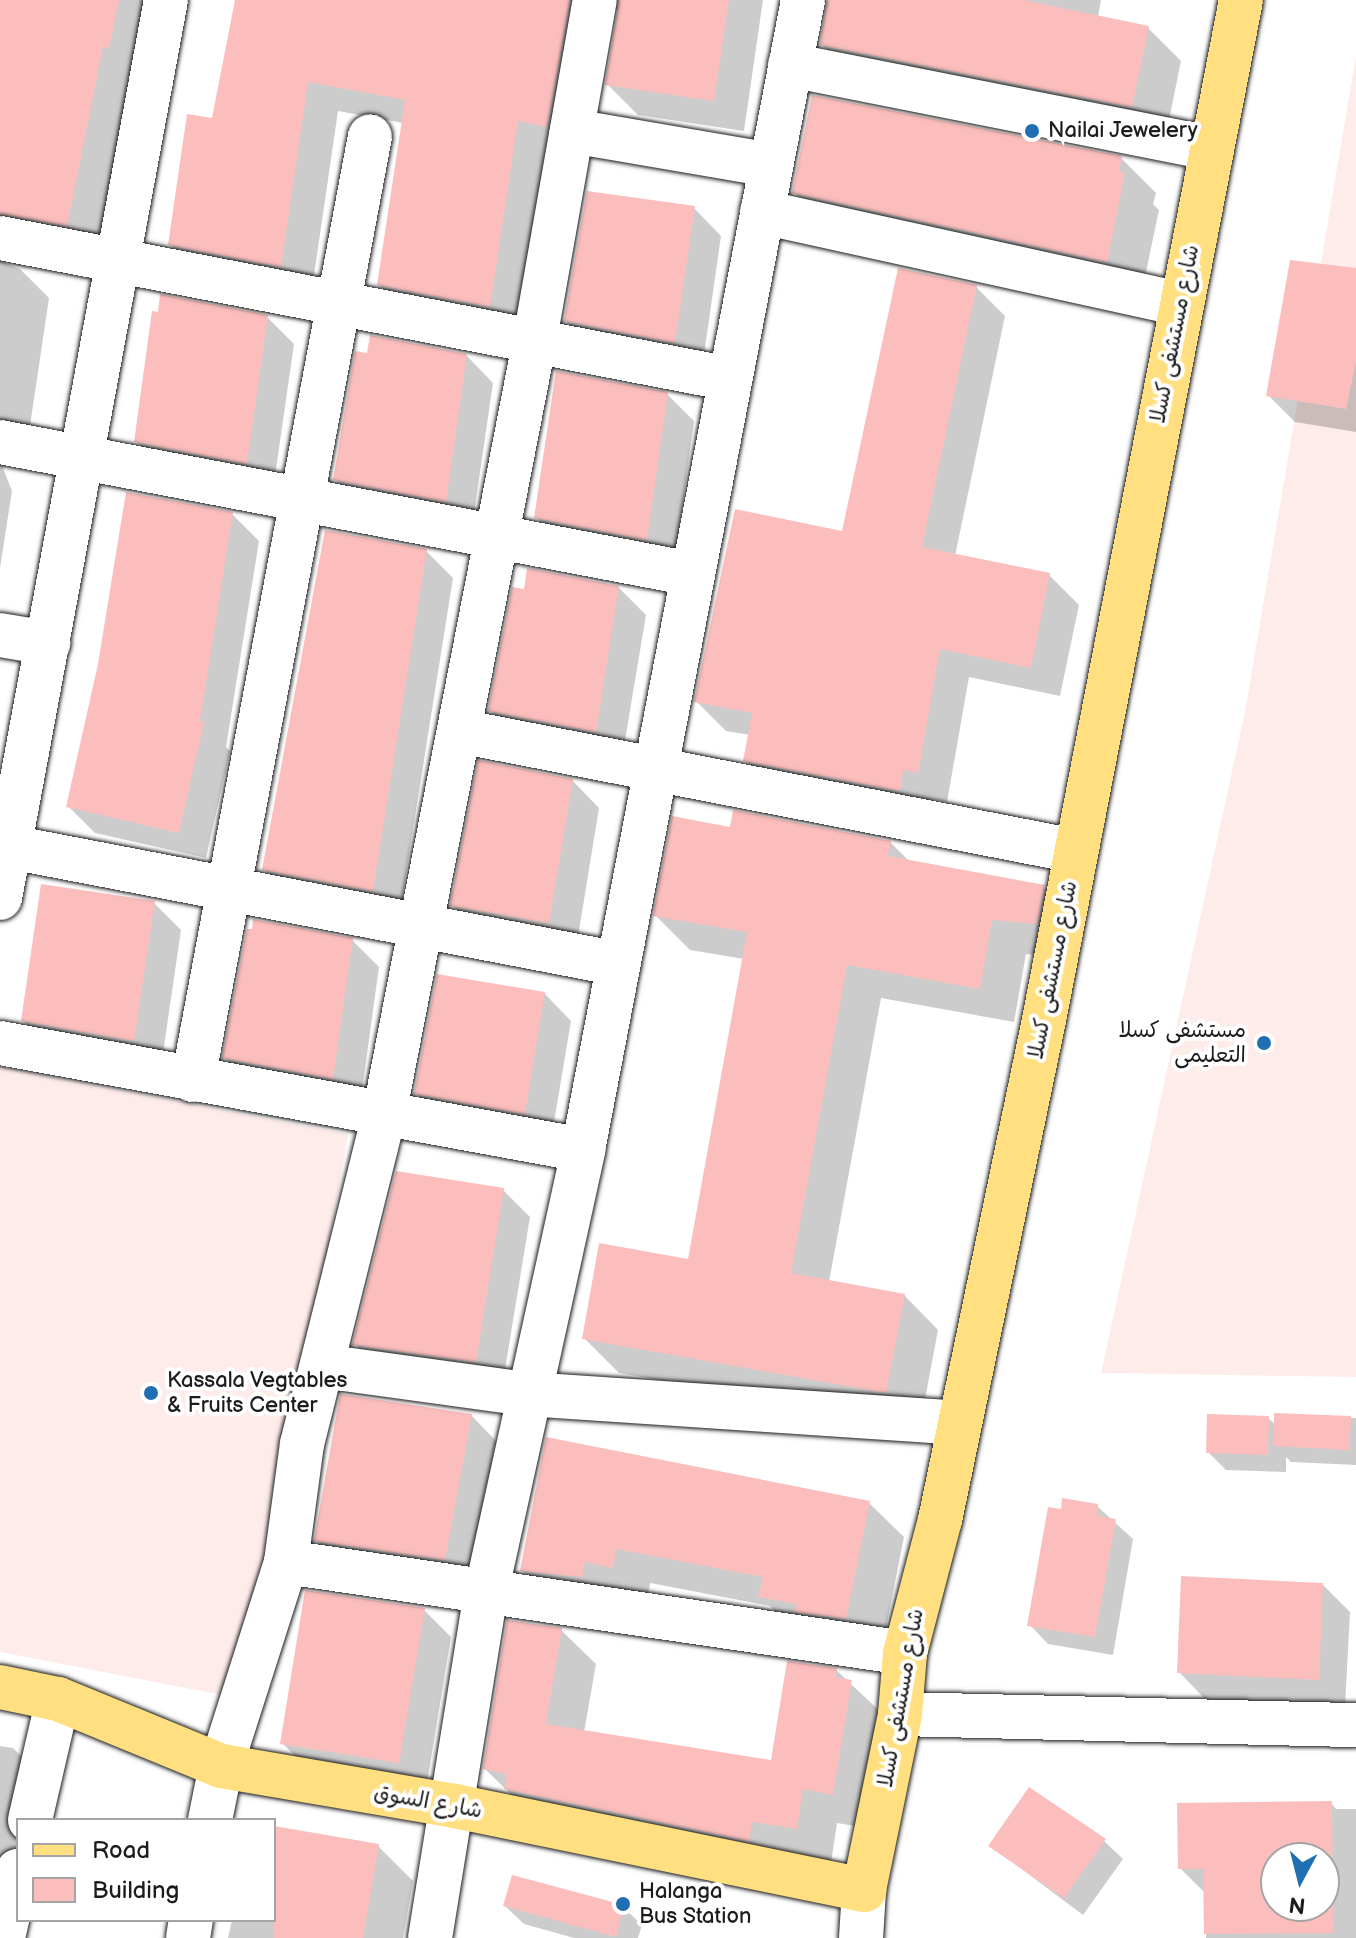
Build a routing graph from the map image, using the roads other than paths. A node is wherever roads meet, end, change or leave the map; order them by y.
1 (166, 0) edge
2 (595, 0) edge
3 (803, 0) edge
4 (1241, 0) edge
5 (790, 65) junction
6 (572, 131) junction
7 (370, 136) dead end
8 (1210, 148) junction
9 (771, 165) junction
10 (762, 212) junction
11 (0, 238) edge
12 (120, 261) junction
13 (340, 301) junction
14 (1180, 304) junction
15 (535, 339) junction
16 (730, 379) junction
17 (0, 442) edge
18 (82, 458) junction
19 (303, 499) junction
20 (496, 539) junction
21 (692, 574) junction
22 (0, 635) edge
23 (48, 643) junction
24 (459, 731) junction
25 (655, 770) junction
26 (5, 846) edge
27 (1075, 851) junction
28 (230, 887) junction
29 (0, 898) edge
30 (422, 924) junction
31 (619, 964) junction
32 (0, 1043) edge
33 (193, 1080) junction
34 (384, 1115) junction
35 (583, 1150) junction
36 (322, 1366) junction
37 (526, 1394) junction
38 (959, 1423) junction
39 (286, 1562) junction
40 (486, 1593) junction
41 (905, 1653) junction
42 (0, 1687) edge
43 (58, 1699) junction
44 (900, 1714) junction
45 (1356, 1725) edge
46 (221, 1766) junction
47 (455, 1806) junction
48 (30, 1818) edge
49 (210, 1818) edge
50 (16, 1880) edge
51 (864, 1890) junction
52 (3, 1938) edge
53 (430, 1938) edge
54 (861, 1938) edge

1 - 12 street
2 - 6 street
3 - 5 street
4 - 8 main road, شارع مستشفى كسلا
5 - 8 street
5 - 9 street
6 - 9 street
6 - 15 street
7 - 13 street
8 - 14 main road, شارع مستشفى كسلا
9 - 10 street
10 - 14 street
10 - 16 street
11 - 12 street
12 - 13 street
12 - 18 street
13 - 15 street
13 - 19 street
14 - 27 main road, شارع مستشفى كسلا
15 - 16 street
15 - 20 street
16 - 21 street
17 - 18 street
18 - 19 street
18 - 23 street
19 - 20 street
19 - 28 street
20 - 21 street
20 - 24 street
21 - 25 street
22 - 23 street
23 - 26 street
24 - 25 street
24 - 30 street
25 - 27 street
25 - 31 street
26 - 28 street
26 - 29 street
27 - 38 main road, شارع مستشفى كسلا
28 - 30 street
28 - 33 street
30 - 31 street
30 - 34 street
31 - 35 street
32 - 33 street
33 - 34 street
34 - 35 street
34 - 36 street
35 - 37 street
36 - 37 street
36 - 39 street
37 - 38 street
37 - 40 street
38 - 41 main road, شارع مستشفى كسلا
39 - 40 street
39 - 46 street
40 - 41 street
40 - 47 street
41 - 44 main road, شارع مستشفى كسلا
42 - 43 main road, شارع السوق
43 - 46 main road, شارع السوق
43 - 48 street
44 - 45 street
44 - 51 main road, شارع مستشفى كسلا
46 - 47 main road, شارع السوق
46 - 49 street
47 - 51 main road, شارع السوق
47 - 53 street
50 - 52 street
51 - 54 street, شارع مستشفى كسلا

